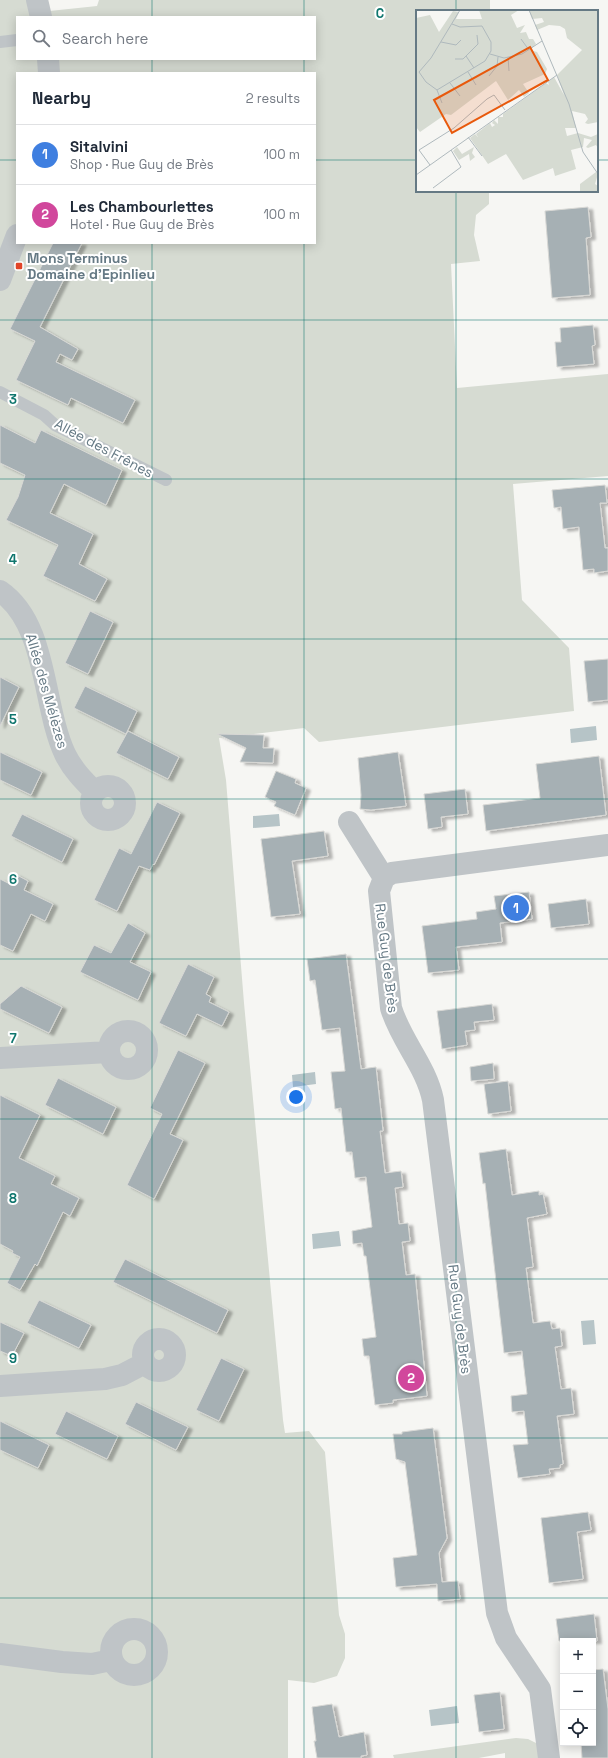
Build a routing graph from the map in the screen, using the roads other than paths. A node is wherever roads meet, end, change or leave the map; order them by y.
1 (37, 0) edge
2 (41, 16) edge
3 (16, 40) edge
4 (0, 42) edge
5 (48, 60) edge
6 (49, 72) edge
7 (16, 238) edge
8 (0, 280) edge
9 (0, 392) edge
10 (166, 480) dead end
11 (0, 591) edge
12 (95, 792) dead end
13 (350, 822) dead end
14 (608, 845) edge
15 (384, 878) junction
16 (109, 1052) dead end
17 (0, 1058) edge
18 (145, 1363) dead end
19 (0, 1386) edge
20 (0, 1654) edge
21 (110, 1660) dead end
22 (549, 1758) edge

1 - 2 street
3 - 4 lane
5 - 6 street
7 - 8 street
9 - 10 lane, Allée des Frênes
11 - 12 street, Allée des Mélèzes
13 - 15 street
14 - 15 street
15 - 22 street, Rue Guy de Brès
16 - 17 street
18 - 19 street
20 - 21 street

